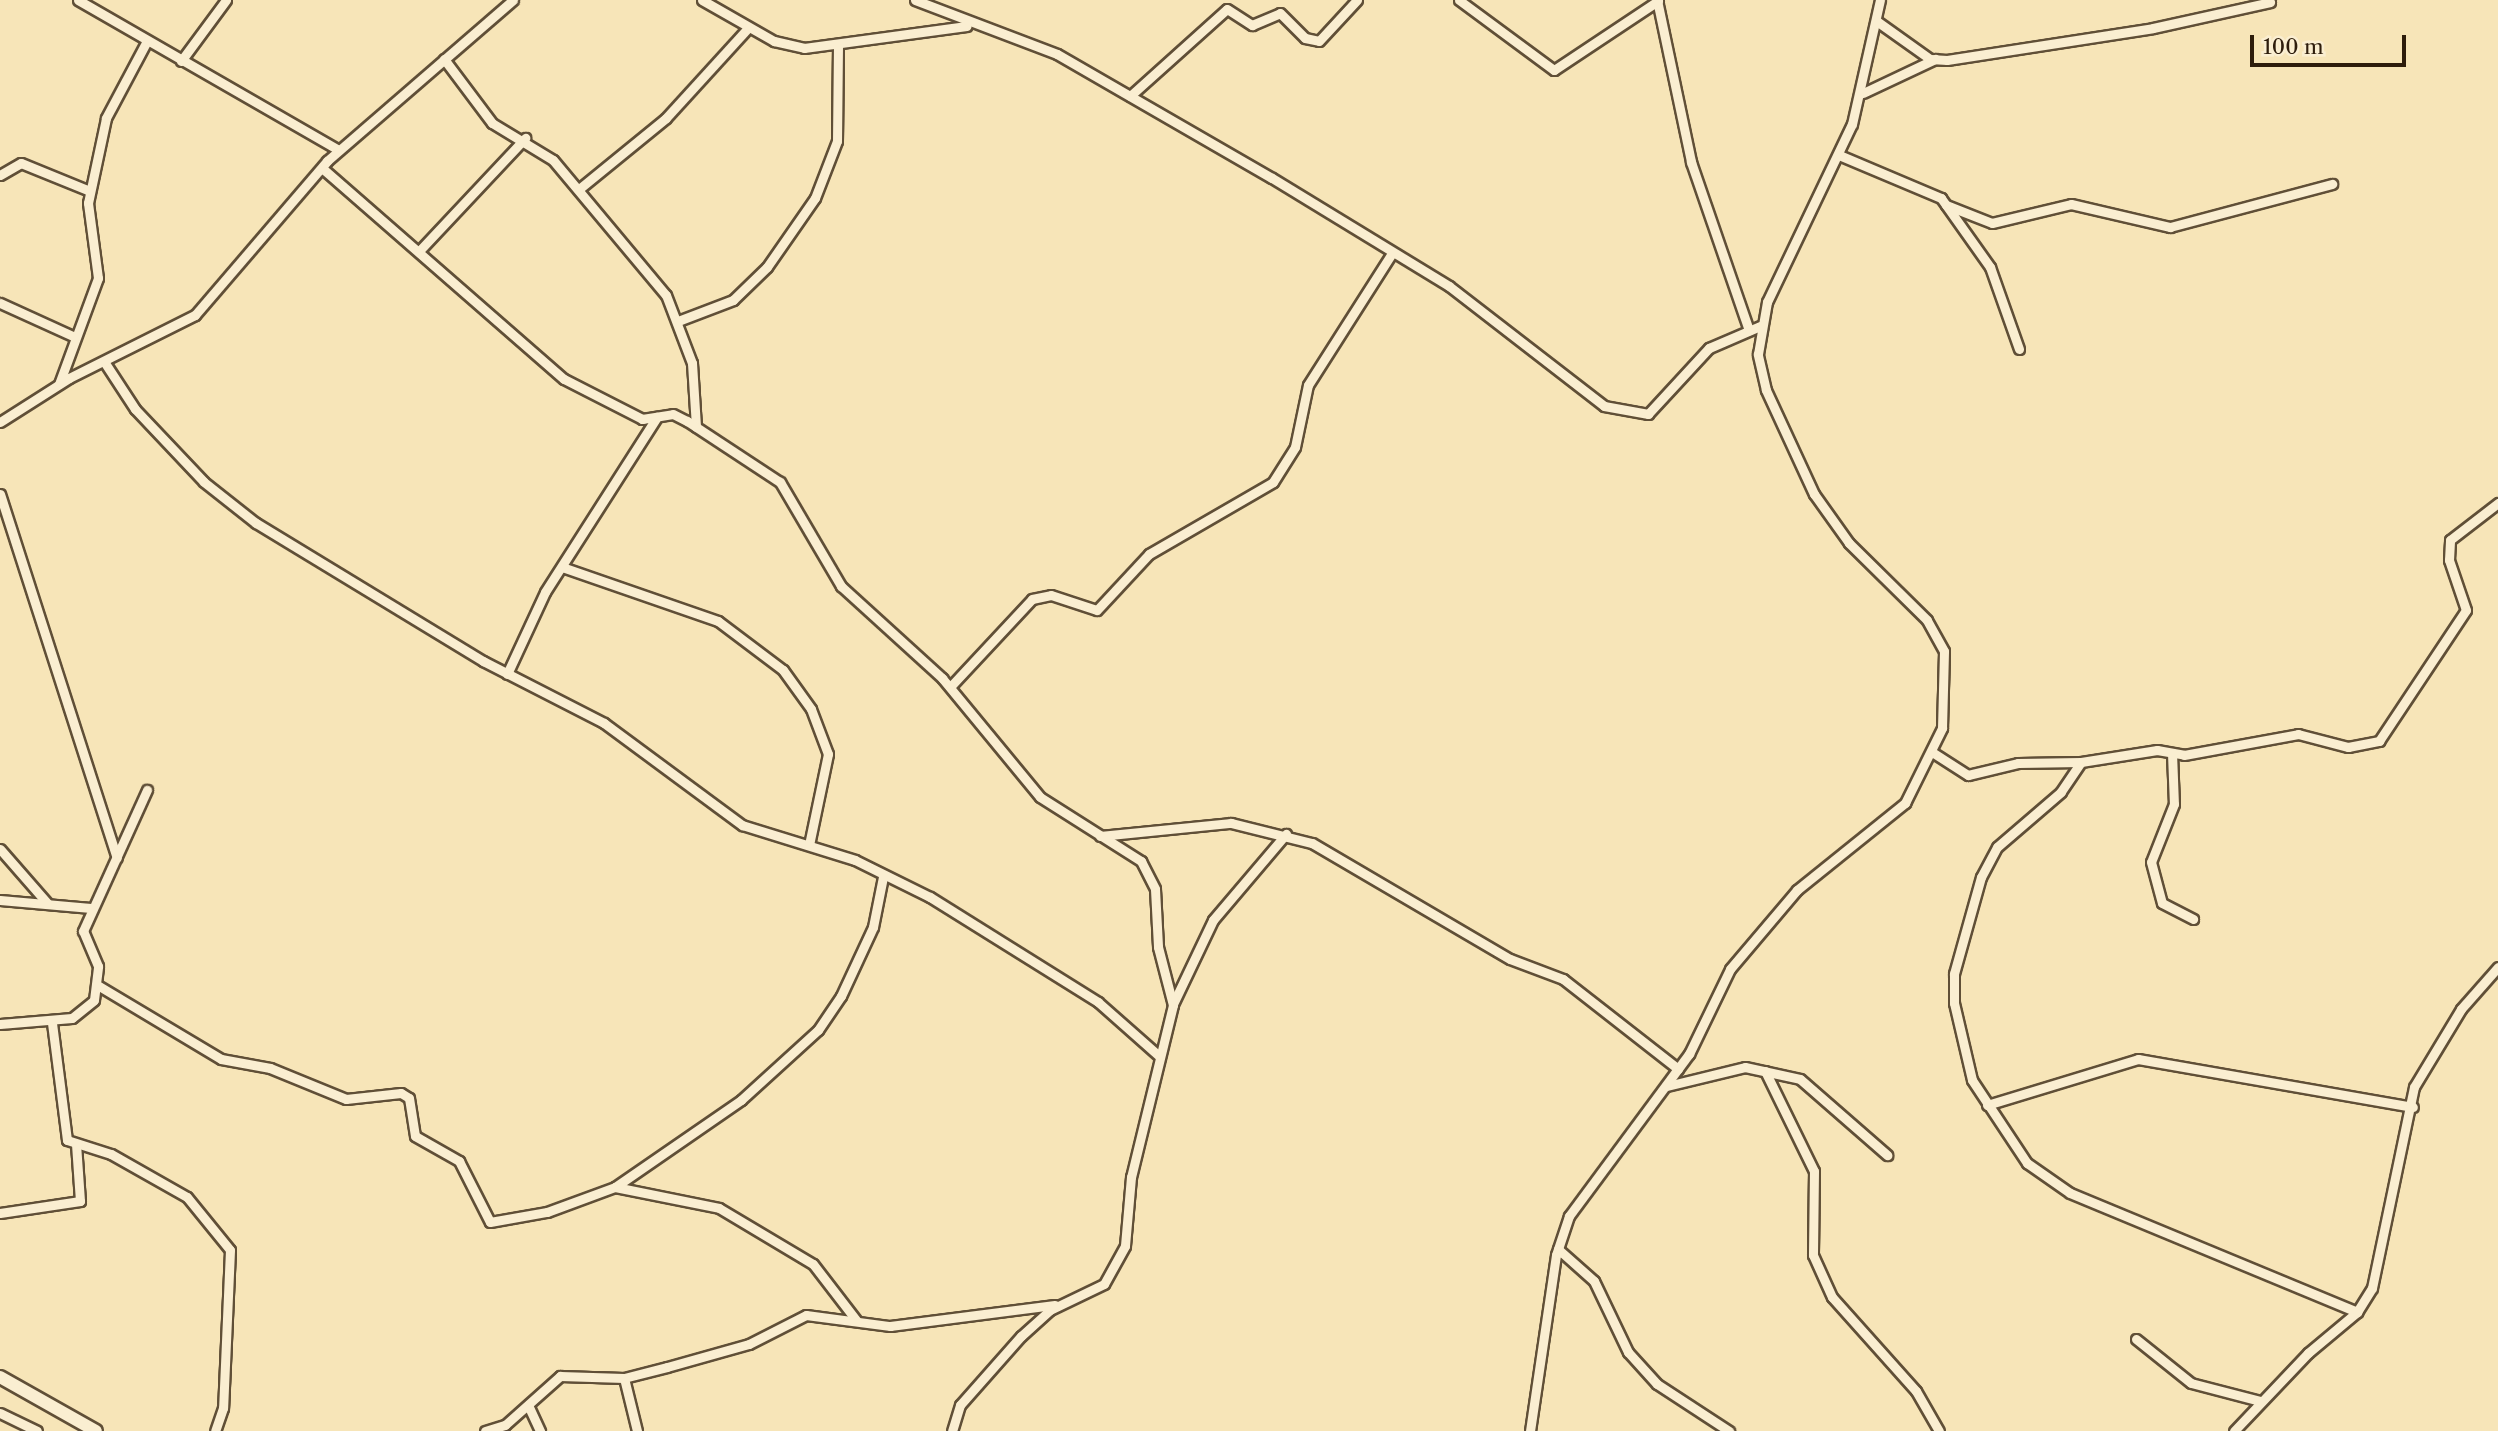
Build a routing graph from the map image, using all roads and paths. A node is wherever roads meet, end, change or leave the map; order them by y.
1 (78, 0) edge
2 (226, 0) edge
3 (513, 0) edge
4 (702, 0) edge
5 (915, 0) edge
6 (1357, 0) edge
7 (1459, 0) edge
8 (1880, 0) edge
9 (1657, 1) edge
10 (2270, 2) dead end
11 (1878, 22) junction
12 (971, 26) junction
13 (748, 28) junction
14 (147, 41) junction
15 (838, 46) junction
16 (444, 59) junction
17 (1935, 59) junction
18 (181, 61) junction
19 (1863, 93) junction
20 (1130, 96) junction
21 (525, 138) junction
22 (339, 150) junction
23 (1839, 155) junction
24 (322, 168) junction
25 (0, 175) edge
26 (2332, 184) dead end
27 (579, 189) junction
28 (90, 191) junction
29 (1946, 205) junction
30 (420, 250) junction
31 (1392, 253) junction
32 (0, 303) edge
33 (678, 321) junction
34 (1760, 326) junction
35 (1749, 330) junction
36 (75, 337) junction
37 (2019, 349) dead end
38 (105, 363) junction
39 (58, 384) junction
40 (657, 417) junction
41 (0, 422) edge
42 (696, 427) junction
43 (0, 494) edge
44 (2498, 503) edge
45 (562, 567) junction
46 (507, 674) junction
47 (950, 687) junction
48 (1932, 752) junction
49 (2172, 752) junction
50 (2081, 762) junction
51 (147, 790) dead end
52 (1286, 834) junction
53 (1098, 836) junction
54 (809, 845) junction
55 (0, 849) edge
56 (117, 858) junction
57 (883, 877) junction
58 (0, 900) edge
59 (48, 904) junction
60 (91, 908) junction
61 (2193, 919) dead end
62 (2498, 967) edge
63 (99, 986) junction
64 (1173, 1005) junction
65 (52, 1023) junction
66 (0, 1024) edge
67 (1159, 1056) junction
68 (1678, 1069) junction
69 (1765, 1070) junction
70 (1667, 1086) junction
71 (1987, 1105) junction
72 (2413, 1107) junction
73 (76, 1144) junction
74 (1886, 1155) dead end
75 (615, 1187) junction
76 (0, 1213) edge
77 (1558, 1249) junction
78 (1060, 1304) junction
79 (2357, 1312) junction
80 (856, 1320) junction
81 (2136, 1339) dead end
82 (0, 1377) edge
83 (624, 1378) junction
84 (2260, 1401) junction
85 (528, 1405) junction
86 (0, 1412) edge
87 (37, 1431) edge
88 (96, 1431) edge
89 (215, 1431) edge
90 (485, 1431) edge
91 (540, 1431) edge
92 (637, 1431) edge
93 (951, 1431) edge
94 (1530, 1431) edge
95 (1729, 1431) edge
96 (1939, 1431) edge
97 (2234, 1431) edge

1 - 14 street
2 - 18 street
3 - 16 street
4 - 13 street
5 - 12 street
6 - 20 street
7 - 9 street
8 - 11 street
9 - 35 street
10 - 17 street
11 - 17 street
11 - 19 street
12 - 15 street
12 - 20 street
13 - 15 street
13 - 27 street
14 - 18 street
14 - 28 street
15 - 33 street
16 - 21 street
16 - 22 street
17 - 19 street
18 - 22 street
19 - 23 street
20 - 31 street
21 - 27 street
21 - 30 street
22 - 24 street
23 - 29 street
23 - 34 street
24 - 30 street
24 - 38 street
25 - 28 street
26 - 29 street
27 - 33 street
28 - 36 street
29 - 37 street
30 - 40 street
31 - 35 street
31 - 47 street
32 - 36 street
33 - 42 street
34 - 35 street
34 - 48 street
36 - 39 street
38 - 39 street
38 - 46 street
39 - 41 street
40 - 42 street
40 - 45 street
42 - 47 street
43 - 56 street
44 - 49 street
45 - 46 street
45 - 54 street
46 - 54 street
47 - 53 street
48 - 50 street
48 - 68 street
49 - 50 street
49 - 61 street
50 - 71 street
51 - 56 street
52 - 53 street
52 - 64 street
52 - 68 street
53 - 64 street
54 - 57 street
55 - 59 street
56 - 60 street
57 - 67 street
57 - 75 street
58 - 59 street
59 - 60 street
60 - 63 street
62 - 72 street
63 - 65 street
63 - 75 street
64 - 67 street
65 - 66 street
65 - 73 street
67 - 78 street
68 - 70 street
69 - 70 street
69 - 74 street
69 - 96 street
70 - 77 street
71 - 72 street
71 - 79 street
72 - 79 street
73 - 76 street
73 - 89 street
75 - 80 street
77 - 94 street
77 - 95 street
78 - 80 street
78 - 93 street
79 - 84 street
80 - 83 street
81 - 84 street
82 - 88 main road
83 - 85 street
83 - 92 street
84 - 97 street
85 - 90 street
85 - 91 street
86 - 87 street

